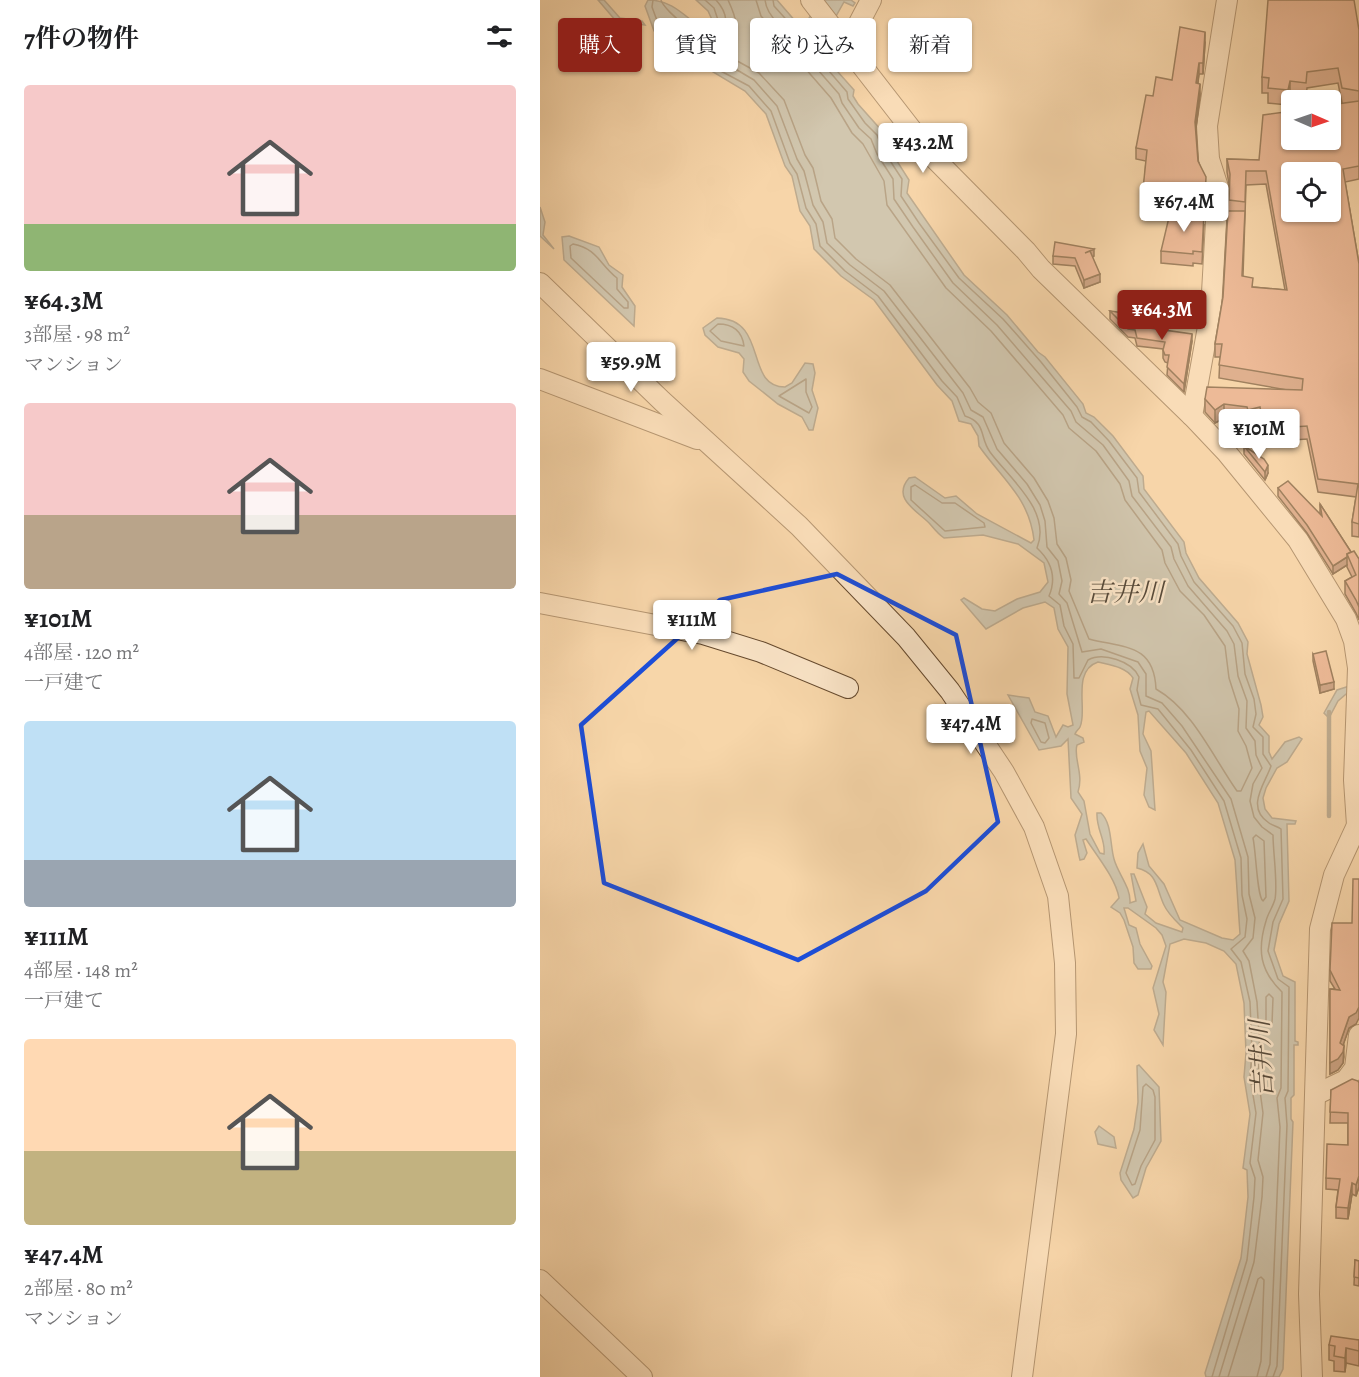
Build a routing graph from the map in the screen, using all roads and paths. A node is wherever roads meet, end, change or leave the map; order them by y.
1 (811, 0) edge
2 (870, 0) edge
3 (1227, 0) edge
4 (826, 18) edge
5 (857, 18) edge
6 (868, 72) edge
7 (540, 283) edge
8 (540, 379) edge
9 (1192, 416) junction
10 (708, 443) junction
11 (540, 603) edge
12 (848, 688) dead end
13 (1358, 823) edge
14 (1359, 1035) edge
15 (1317, 1094) junction
16 (540, 1280) edge
17 (642, 1377) edge
18 (1022, 1377) edge
19 (1312, 1377) edge

1 - 4 street
2 - 5 street
3 - 9 street
6 - 9 street
7 - 10 street
8 - 10 street
9 - 13 street
10 - 18 street
11 - 12 street
13 - 15 street
14 - 15 street
15 - 19 street
16 - 17 street

